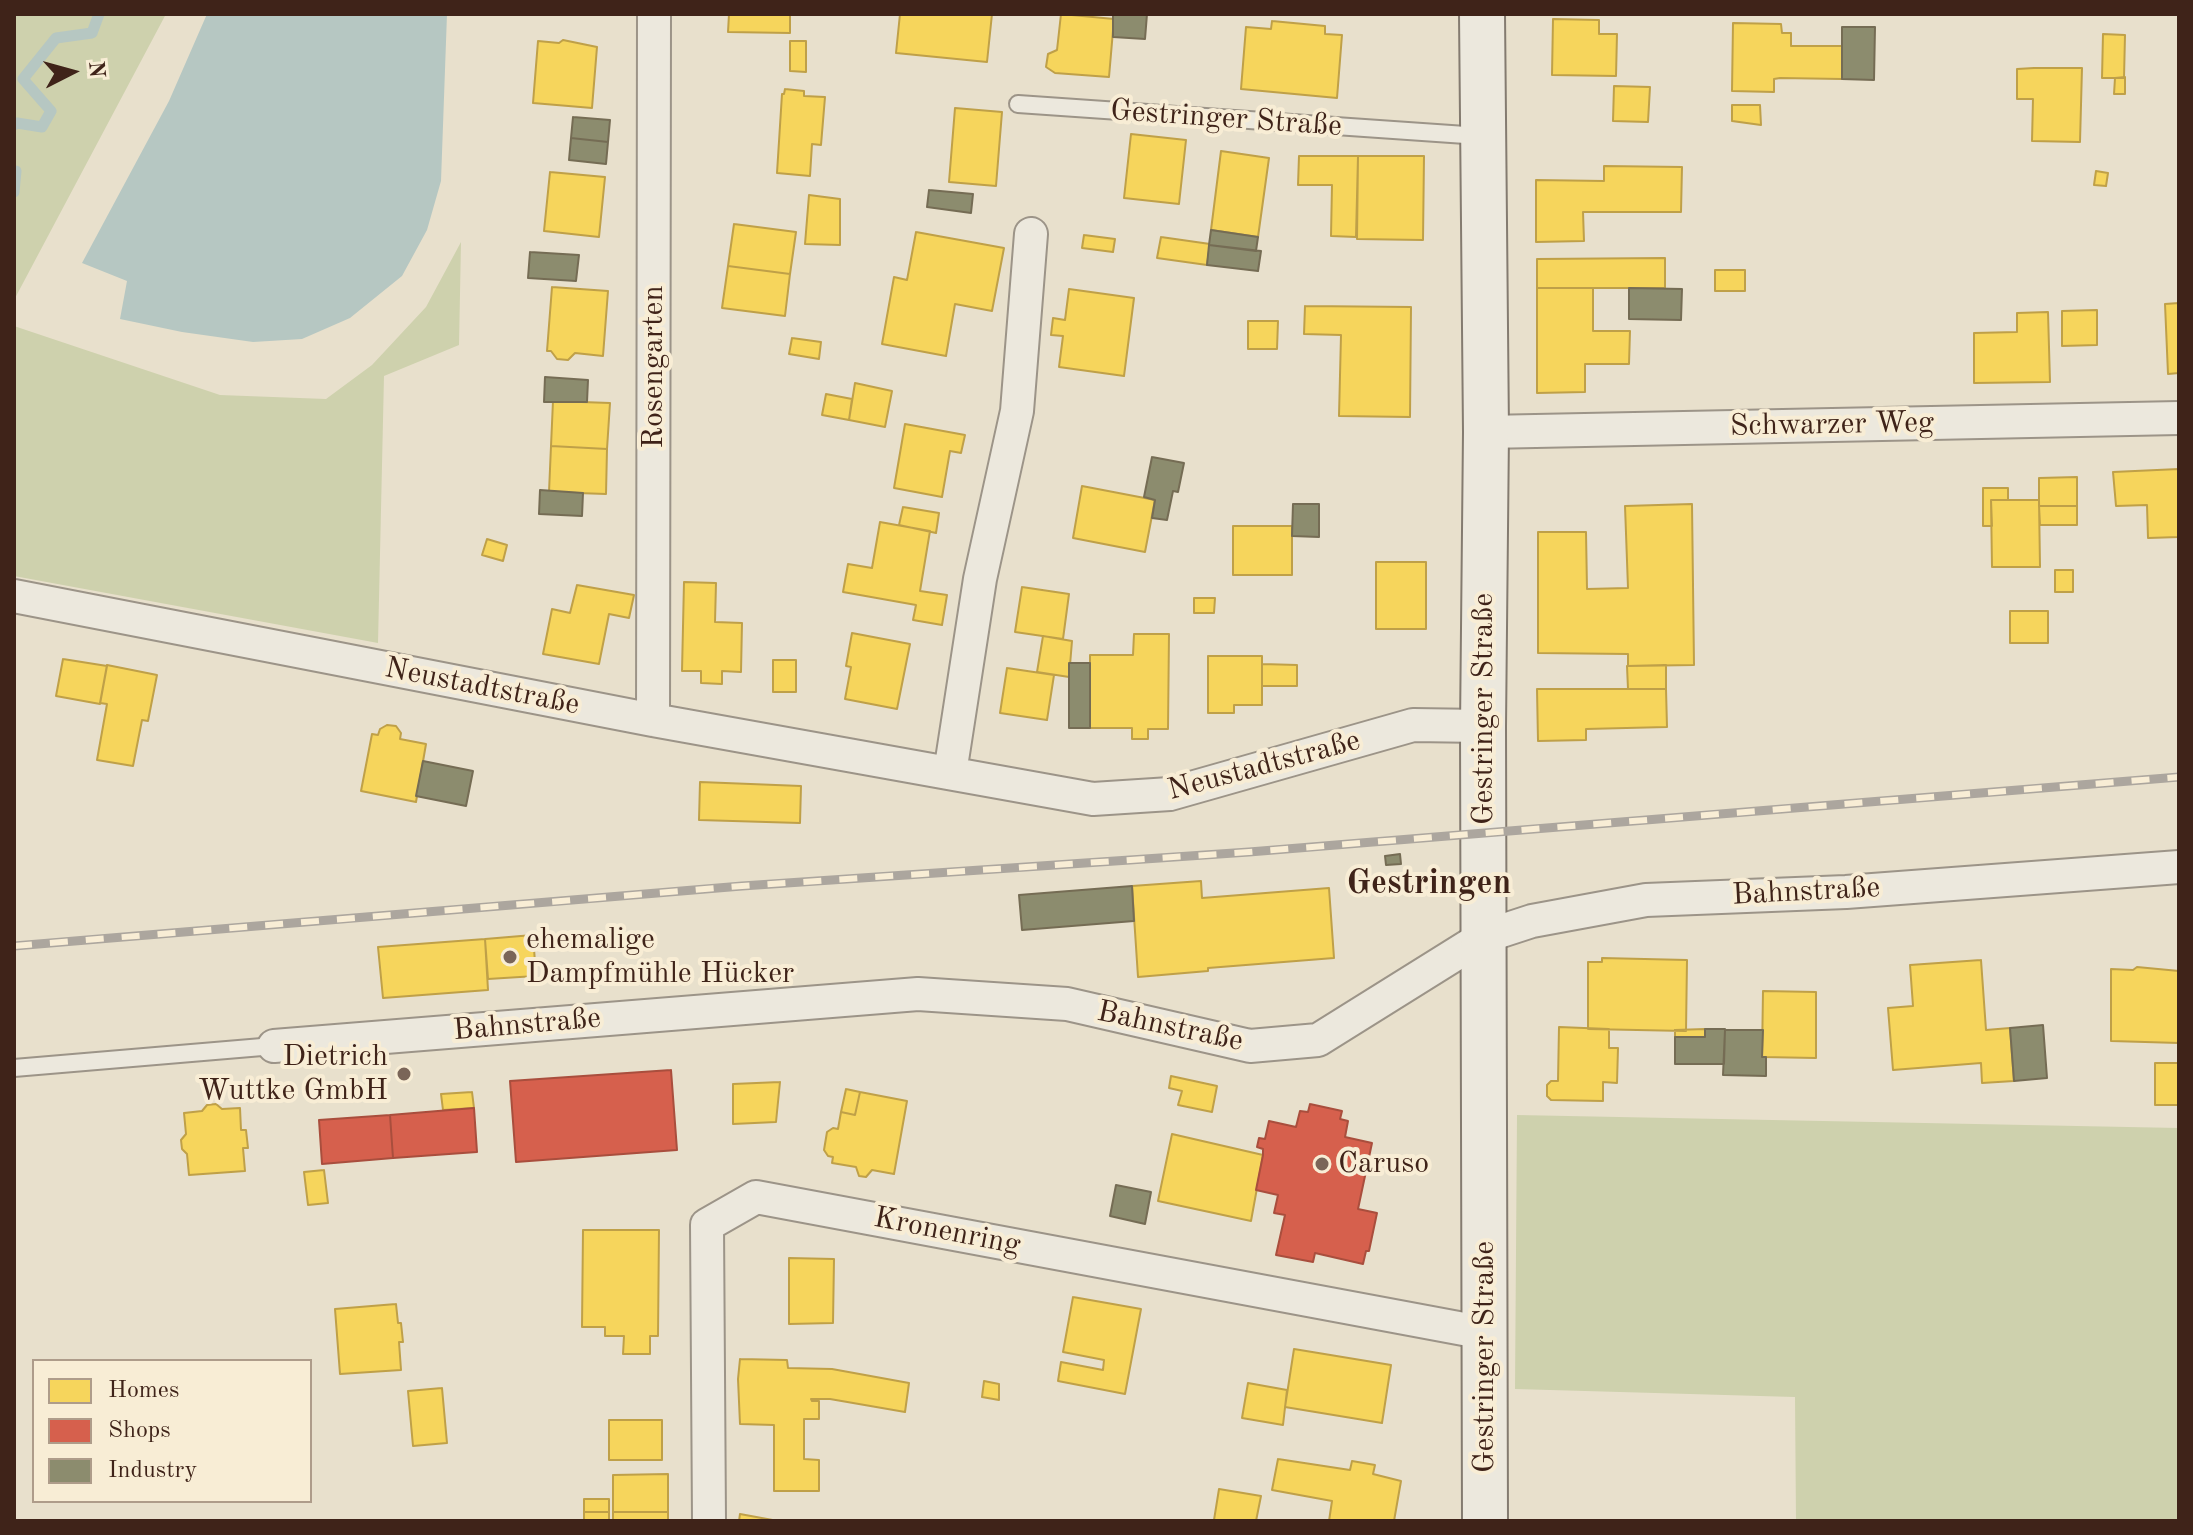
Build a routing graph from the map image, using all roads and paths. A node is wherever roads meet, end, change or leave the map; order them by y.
1 (654, 14) edge
2 (1482, 14) edge
3 (1018, 104) dead end
4 (1482, 136) junction
5 (1031, 234) dead end
6 (2179, 418) edge
7 (1486, 432) junction
8 (14, 596) edge
9 (653, 720) junction
10 (1483, 726) junction
11 (950, 773) junction
12 (2179, 867) edge
13 (1483, 937) junction
14 (274, 1046) joint
15 (14, 1068) edge
16 (1485, 1333) junction
17 (709, 1521) edge
18 (1485, 1521) edge

1 - 9 street, Rosengarten
2 - 4 main road, Gestringer Straße
3 - 4 lane, Gestringer Straße
4 - 7 main road, Gestringer Straße
5 - 11 street
6 - 7 street, Schwarzer Weg
7 - 10 main road, Gestringer Straße
8 - 9 street, Neustadtstraße
9 - 11 street, Neustadtstraße
10 - 11 street, Neustadtstraße
10 - 13 main road, Gestringer Straße
12 - 13 street, Bahnstraße
13 - 14 street, Bahnstraße
13 - 16 main road, Gestringer Straße
14 - 15 lane
16 - 17 street, Kronenring
16 - 18 main road, Gestringer Straße

